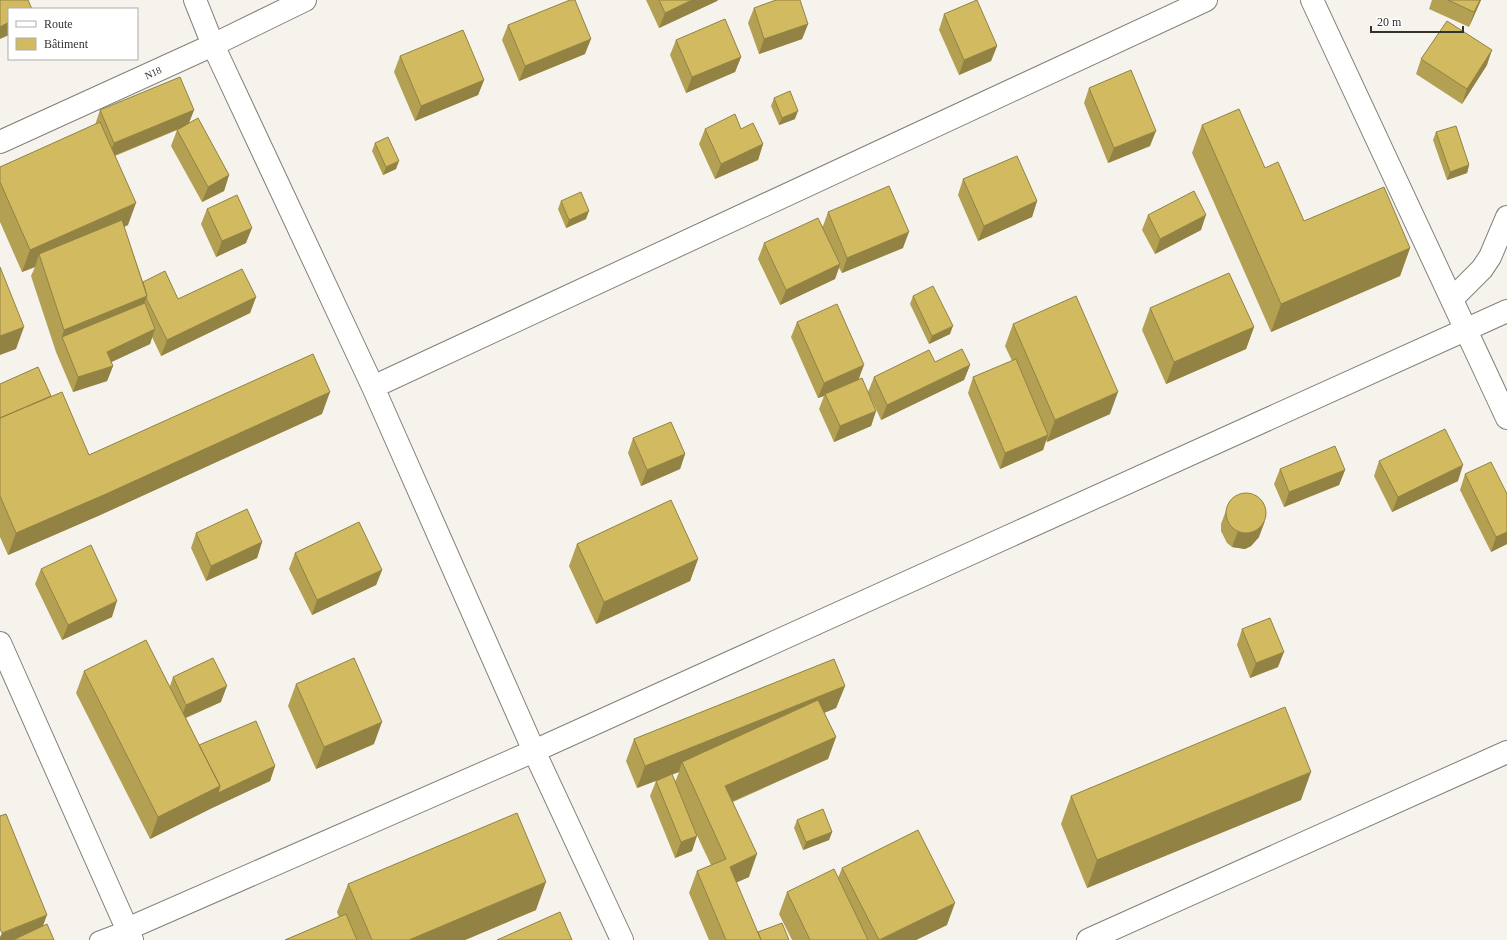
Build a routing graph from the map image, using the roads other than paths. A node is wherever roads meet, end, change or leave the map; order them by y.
1 (196, 0) edge
2 (305, 0) edge
3 (1206, 0) edge
4 (1312, 0) edge
5 (213, 45) junction
6 (0, 142) edge
7 (1507, 217) edge
8 (1452, 299) junction
9 (1507, 311) edge
10 (1466, 330) junction
11 (373, 387) junction
12 (1507, 418) edge
13 (0, 643) edge
14 (534, 751) junction
15 (1507, 752) edge
16 (129, 934) edge
17 (98, 940) edge
18 (622, 940) edge
19 (1088, 940) edge

1 - 5 street
2 - 5 street, N18
3 - 11 street
4 - 8 street
5 - 6 street, N18
5 - 11 street
7 - 8 street
8 - 10 street
9 - 10 street
10 - 12 street
10 - 14 street
11 - 14 street
13 - 16 street
14 - 16 street
14 - 18 street
15 - 19 street
16 - 17 lane

